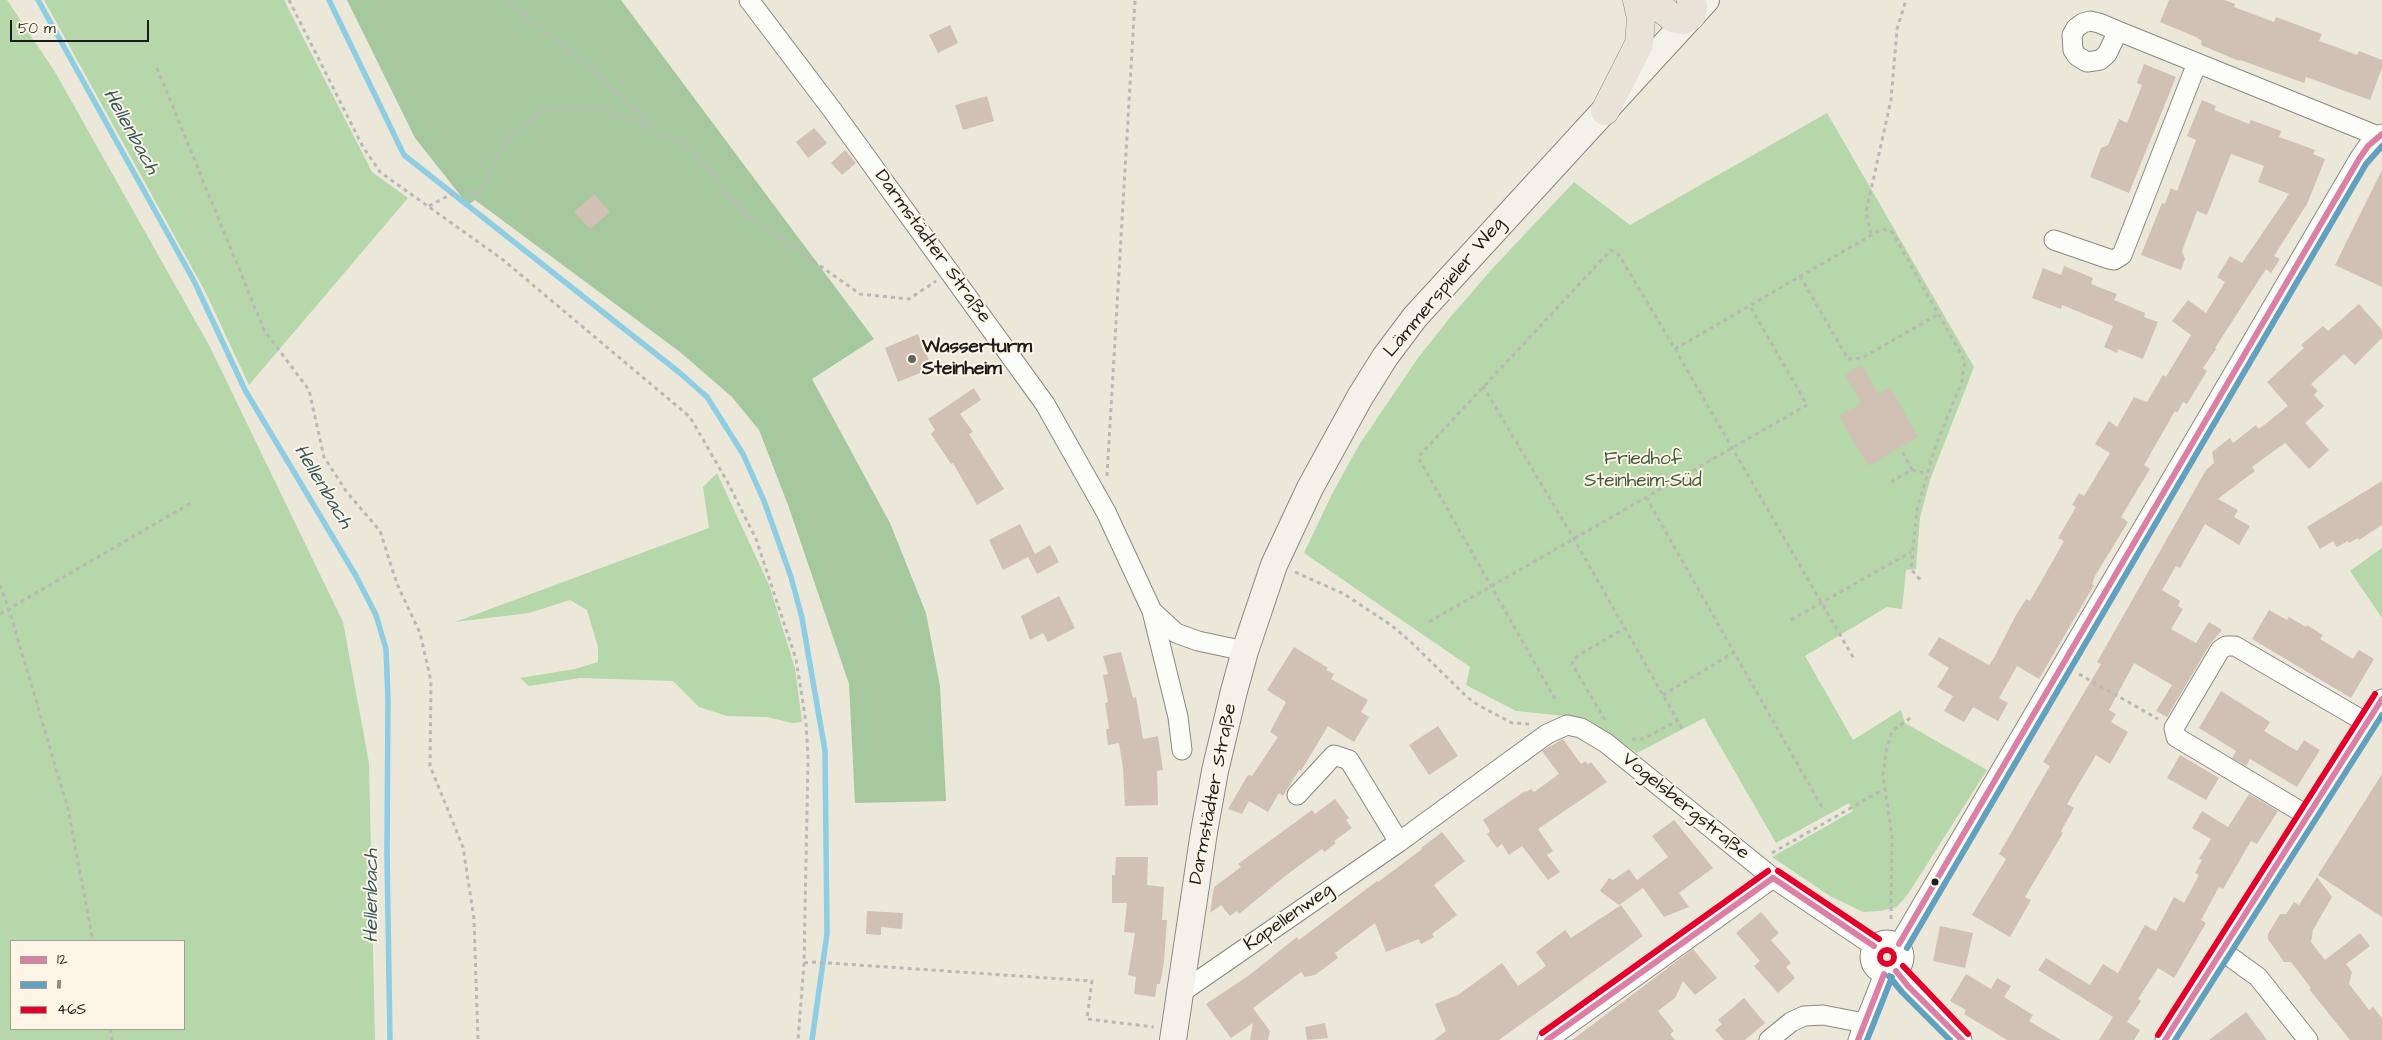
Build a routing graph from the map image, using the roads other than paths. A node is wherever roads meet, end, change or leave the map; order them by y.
1 (749, 0) edge
2 (1637, 0) edge
3 (1652, 0) edge
4 (1696, 5) edge
5 (2118, 30) dead end
6 (2197, 63) junction
7 (1605, 111) junction
8 (2380, 135) edge
9 (2054, 240) dead end
10 (1152, 611) junction
11 (1244, 651) junction
12 (2382, 699) edge
13 (2367, 723) junction
14 (1567, 725) joint
15 (1182, 750) dead end
16 (1297, 796) dead end
17 (2308, 816) junction
18 (1399, 842) junction
19 (1773, 878) junction
20 (1888, 943) junction
21 (2222, 951) junction
22 (1890, 972) junction
23 (1179, 994) junction
24 (1861, 1032) edge
25 (1174, 1034) edge
26 (1547, 1040) edge
27 (1769, 1040) edge
28 (1962, 1040) edge
29 (2165, 1040) edge
30 (2308, 1040) edge

1 - 10 street, Darmstädter Straße
2 - 7 highway
3 - 4 highway
4 - 7 street, Lämmerspieler Weg
5 - 6 street
6 - 8 street
6 - 9 street
7 - 11 street, Lämmerspieler Weg
8 - 20 street
10 - 11 street, Darmstädter Straße
10 - 15 street, Darmstädter Straße
11 - 23 street, Darmstädter Straße
12 - 13 street
13 - 17 street
13 - 17 street
14 - 18 street, Kapellenweg
14 - 19 street, Vogelsbergstraße
16 - 18 street
17 - 21 street
18 - 23 street, Kapellenweg
19 - 20 street, Vogelsbergstraße
19 - 26 street
20 - 22 street
20 - 22 street
21 - 29 street
21 - 30 street
22 - 24 street
22 - 28 street
23 - 25 street, Darmstädter Straße
24 - 27 street

